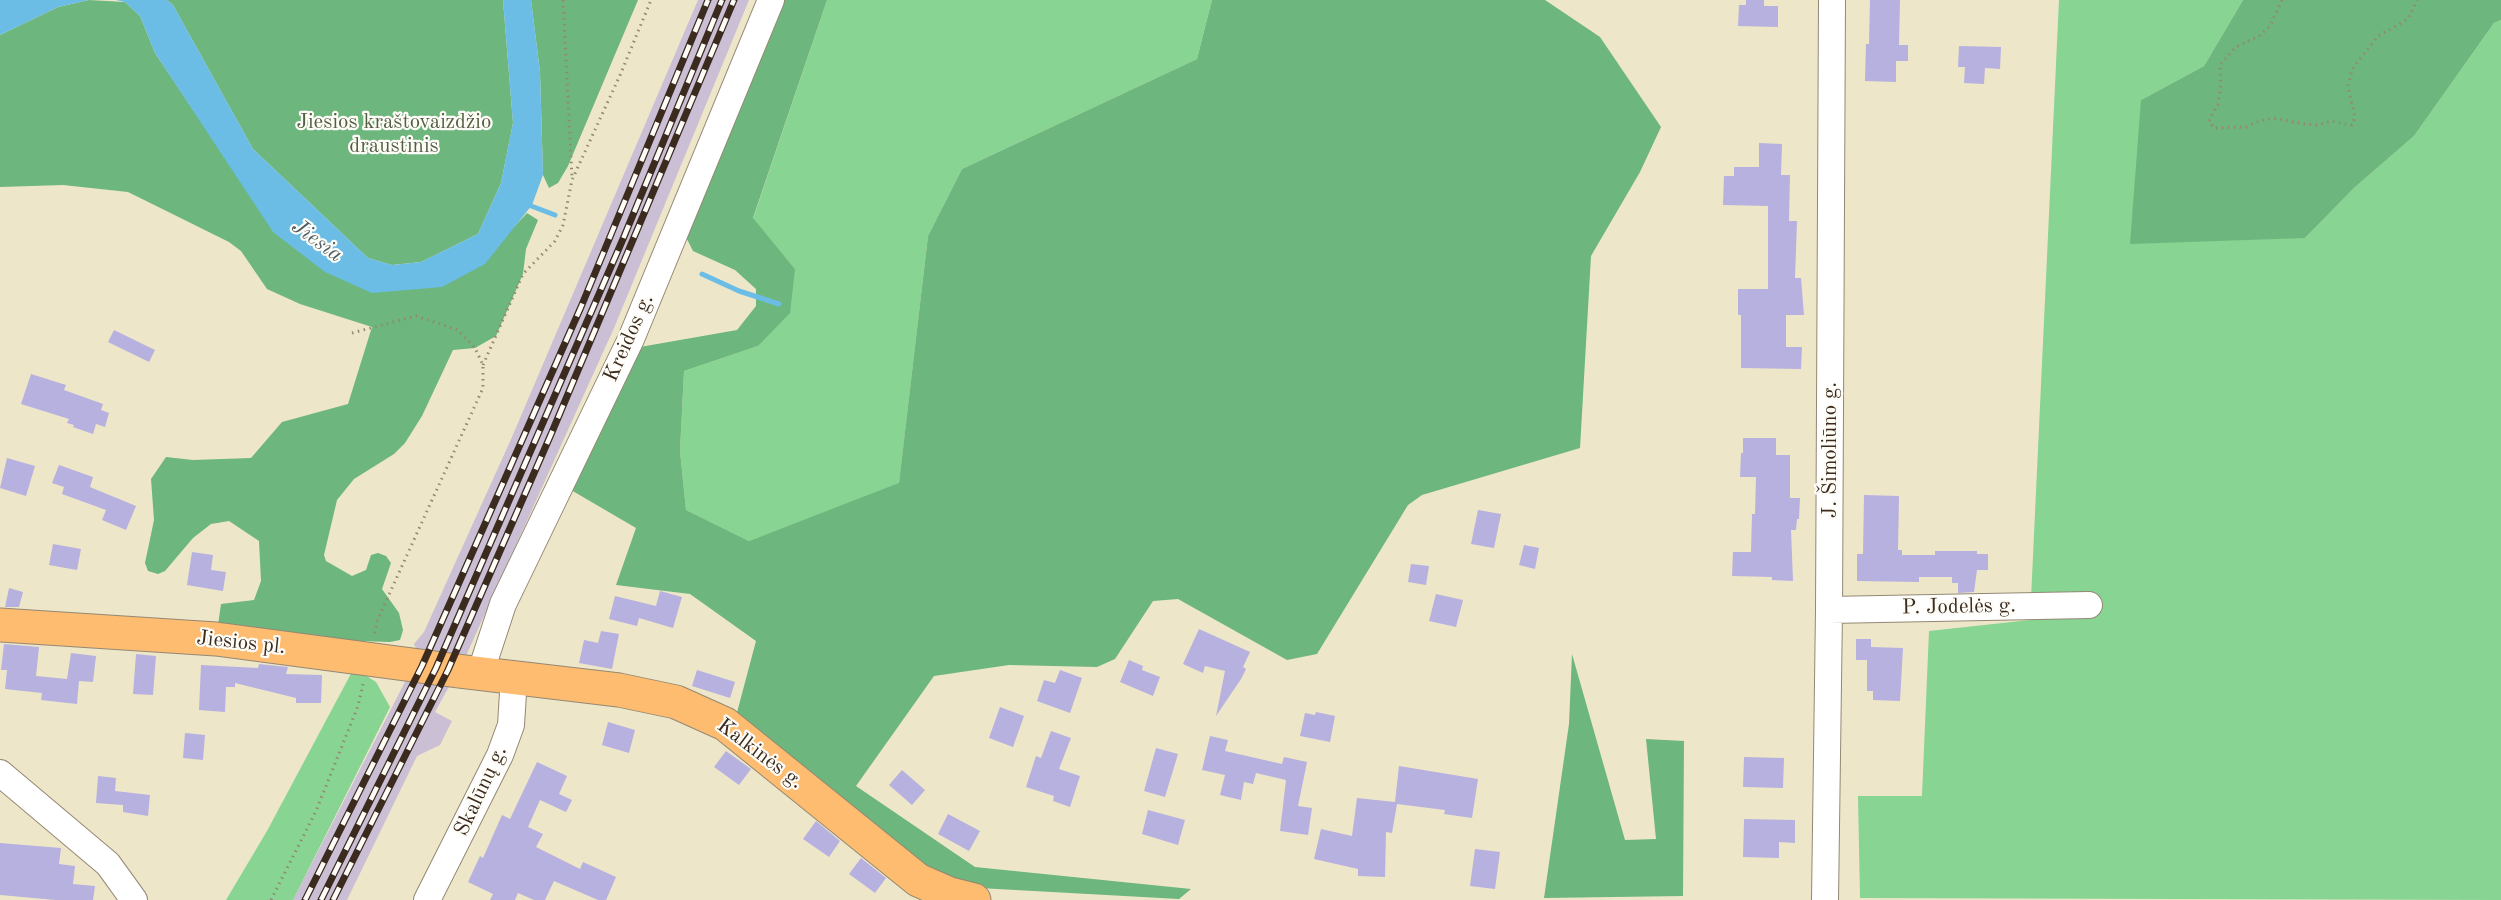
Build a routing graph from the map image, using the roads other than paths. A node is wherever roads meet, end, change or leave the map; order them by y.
1 (771, 0) edge
2 (1832, 0) edge
3 (2089, 605) dead end
4 (1829, 610) junction
5 (0, 625) edge
6 (480, 674) junction
7 (514, 677) junction
8 (0, 773) edge
9 (134, 900) edge
10 (428, 900) edge
11 (974, 900) edge
12 (1825, 900) edge

1 - 6 street, Kreidos g.
2 - 4 street, J. Šimoliūno g.
3 - 4 street, P. Jodelės g.
4 - 12 street, J. Šimoliūno g.
5 - 6 main road, Jiesios pl.
6 - 7 main road, Kalkinės g.
7 - 10 street, Skalūnų g.
7 - 11 main road, Kalkinės g.
8 - 9 street

